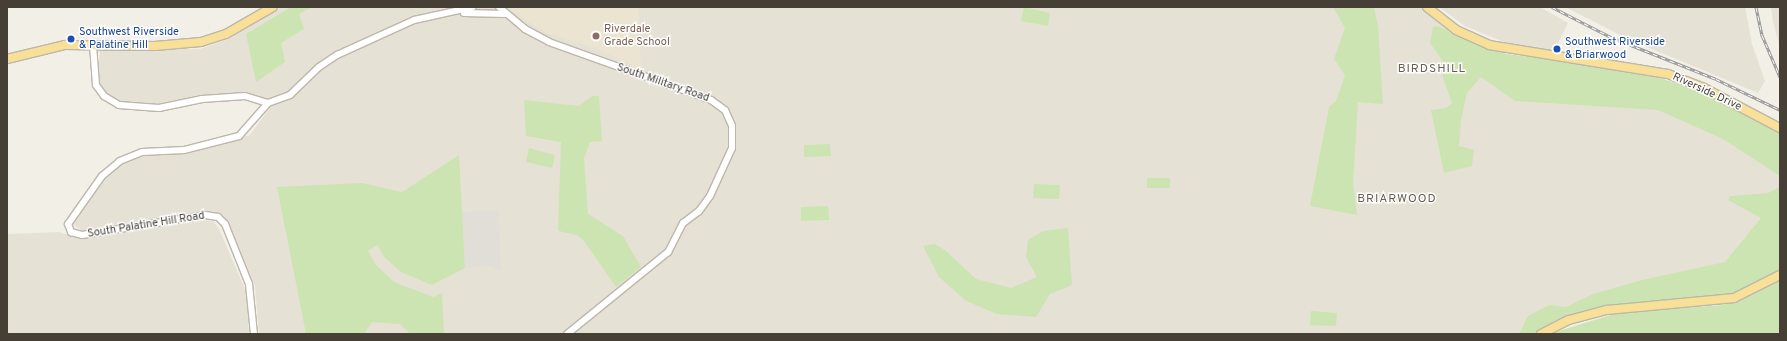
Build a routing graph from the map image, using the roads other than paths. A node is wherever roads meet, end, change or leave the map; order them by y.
1 (273, 7) edge
2 (473, 7) edge
3 (499, 7) edge
4 (1427, 7) edge
5 (454, 14) junction
6 (508, 15) junction
7 (93, 45) junction
8 (7, 58) edge
9 (268, 103) junction
10 (1780, 128) edge
11 (1780, 275) edge
12 (254, 334) edge
13 (566, 334) edge
14 (1541, 334) edge

1 - 7 main road
2 - 5 street
3 - 6 street, South Military Road
4 - 10 main road, Riverside Drive
5 - 6 street
5 - 9 street
6 - 13 street, South Military Road
7 - 8 main road
7 - 9 street
9 - 12 street, South Palatine Hill Road
11 - 14 main road

